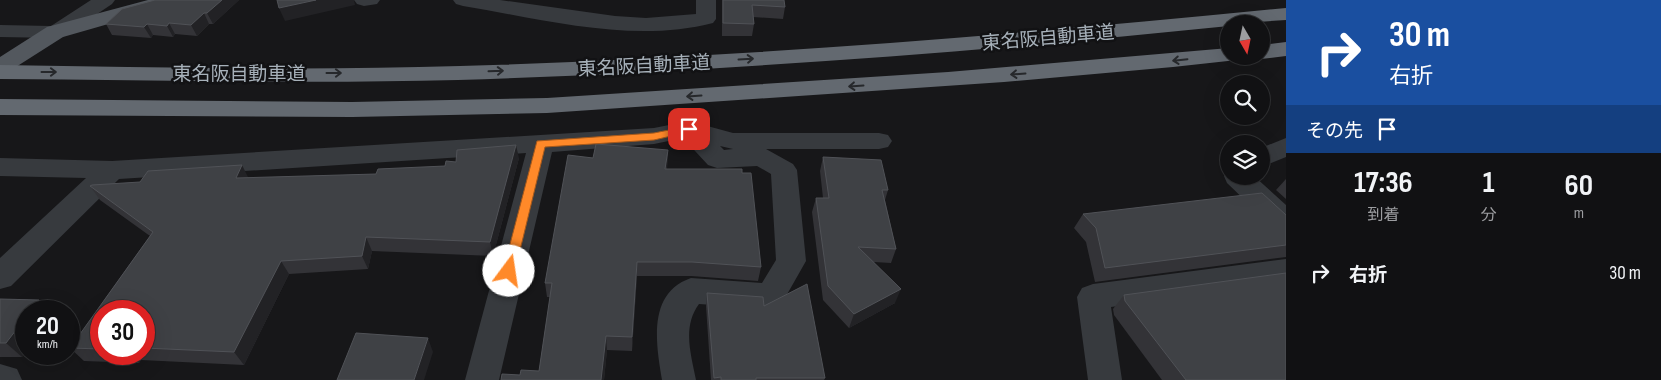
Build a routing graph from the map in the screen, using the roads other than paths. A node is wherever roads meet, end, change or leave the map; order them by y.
1 (104, 0) edge
2 (171, 0) edge
3 (364, 0) edge
4 (370, 0) edge
5 (463, 0) edge
6 (706, 0) edge
7 (1286, 14) edge
8 (0, 32) edge
9 (49, 36) junction
10 (1286, 49) edge
11 (1270, 51) edge
12 (1220, 56) edge
13 (0, 67) edge
14 (0, 72) edge
15 (0, 107) edge
16 (689, 129) junction
17 (879, 141) dead end
18 (540, 144) junction
19 (1286, 147) edge
20 (1270, 154) edge
21 (0, 168) edge
22 (112, 170) junction
23 (1247, 185) edge
24 (1286, 222) edge
25 (1286, 271) edge
26 (0, 277) edge
27 (0, 380) edge
28 (5, 380) edge
29 (482, 380) edge
30 (678, 380) edge
31 (1105, 380) edge

1 - 9 street
2 - 9 main road
3 - 4 street
5 - 6 street
14 -> 7 highway, 東名阪自動車道
8 - 9 street
9 - 13 main road
10 - 11 highway
12 -> 15 highway, 東名阪自動車道
16 - 17 street
16 - 18 street
16 - 30 street
18 - 22 street
18 - 29 street
19 - 20 street
21 - 22 street
22 - 26 street
23 - 24 street
25 - 31 street
27 - 28 street

